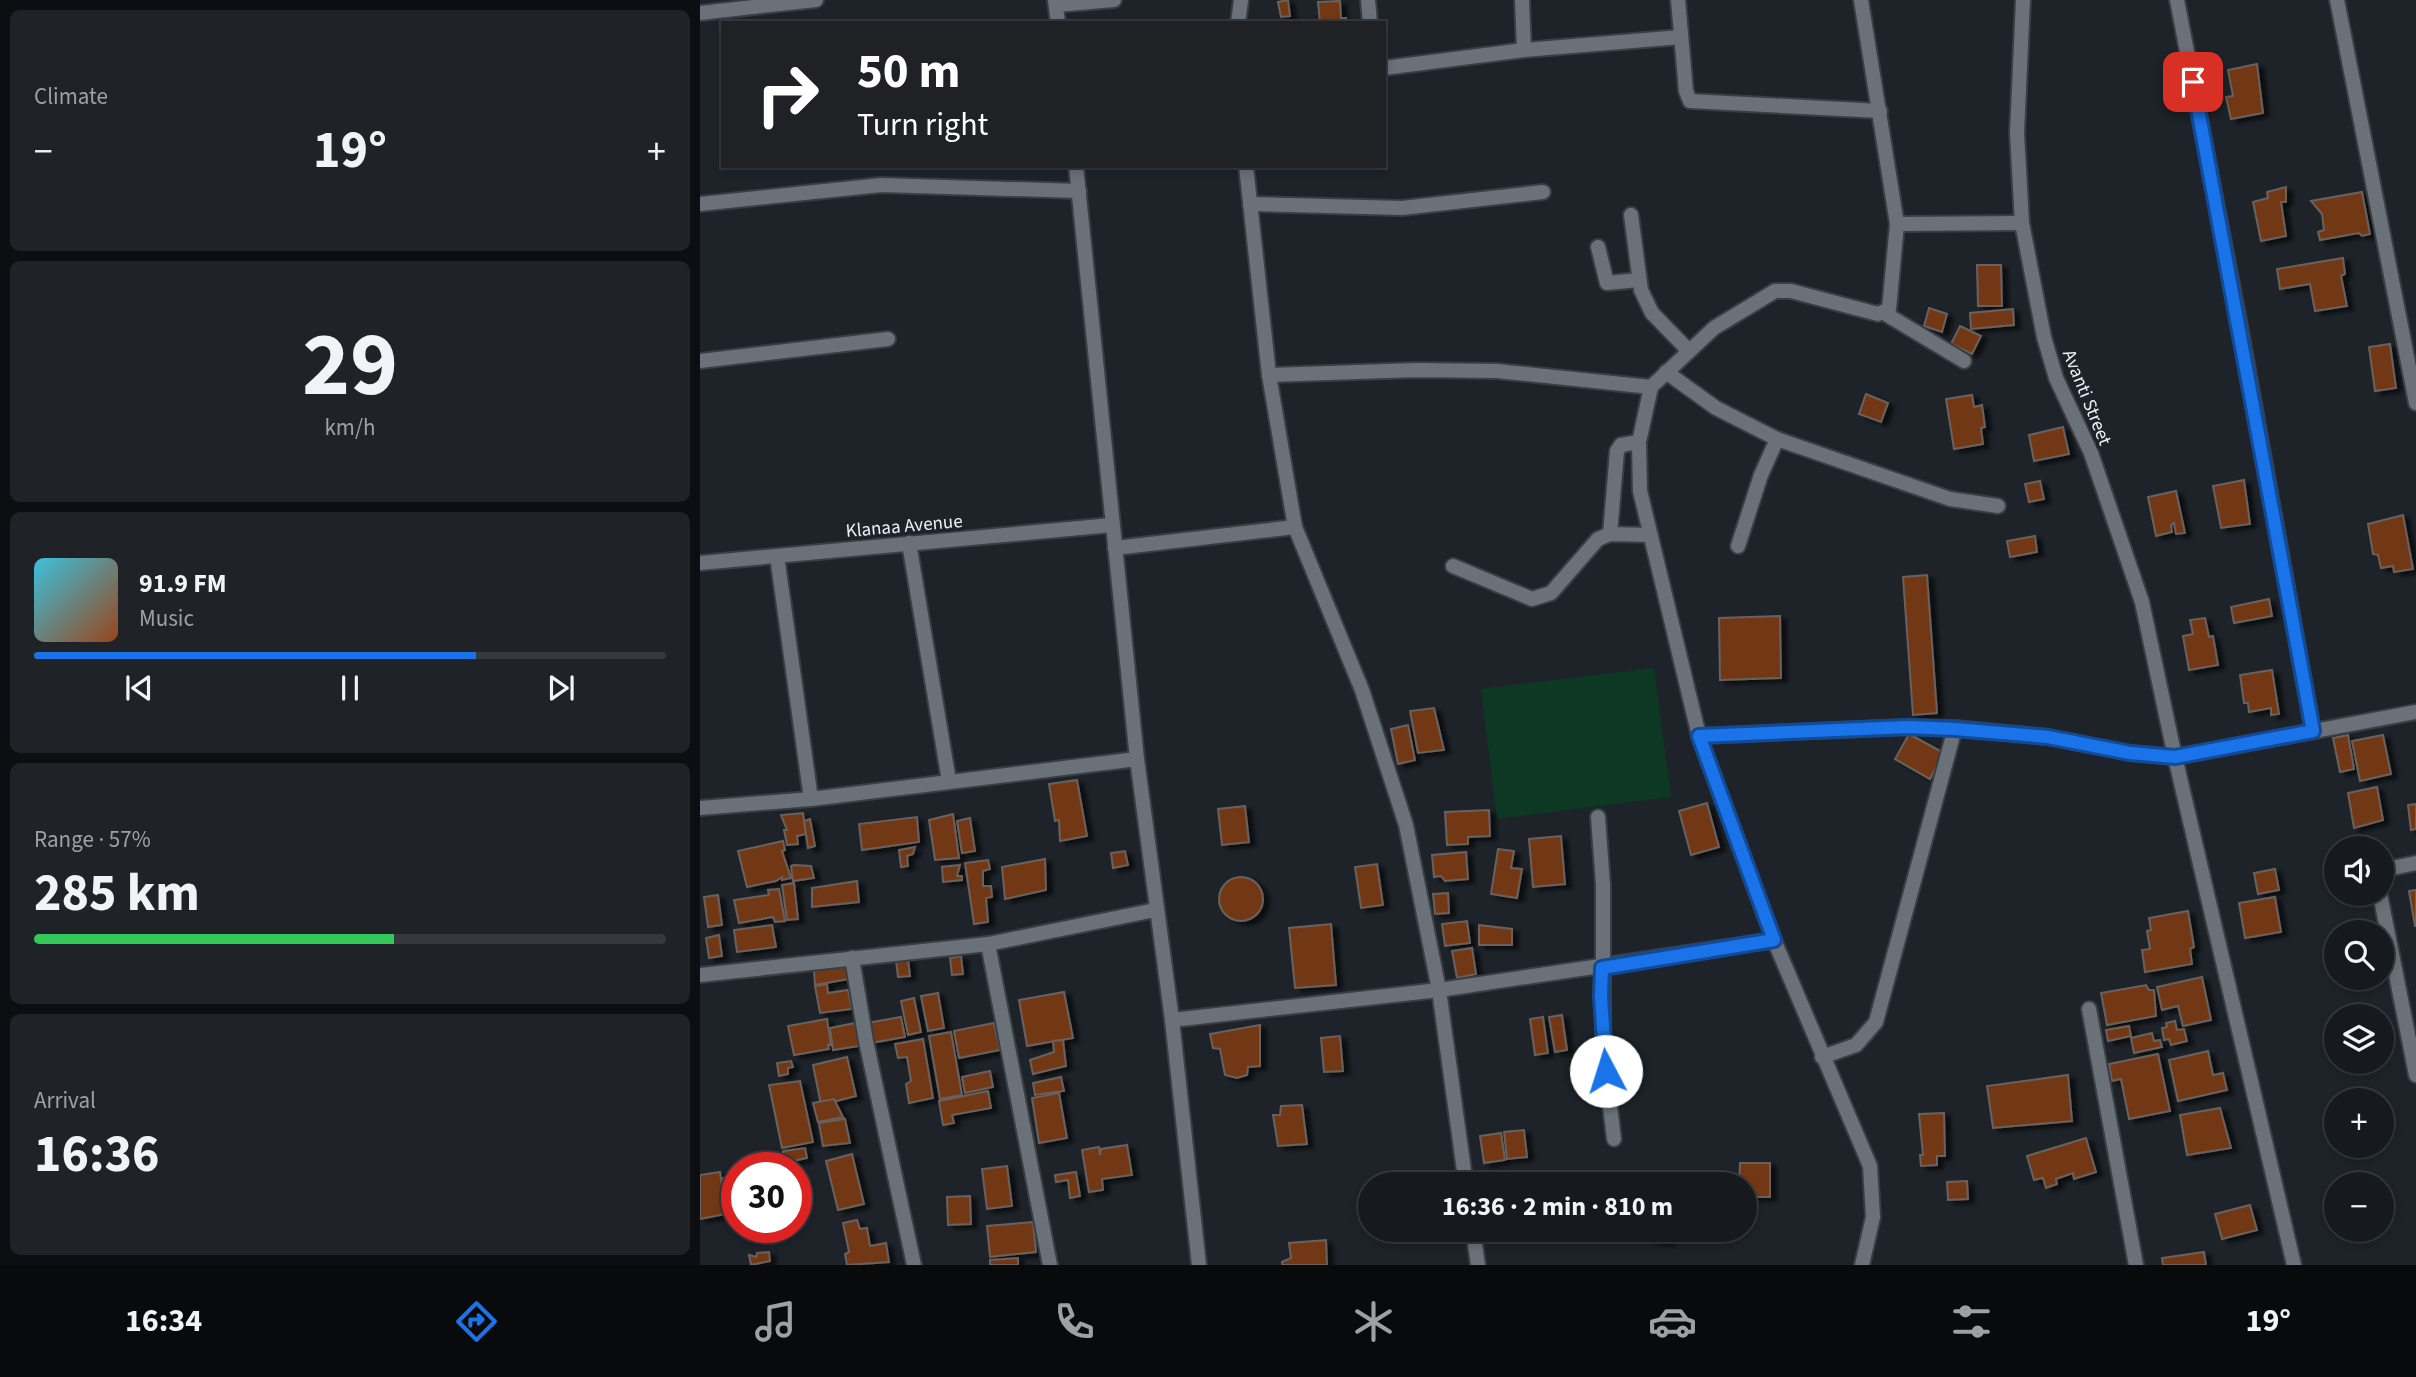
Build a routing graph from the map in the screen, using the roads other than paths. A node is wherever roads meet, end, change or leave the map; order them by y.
1 (817, 0) edge
2 (1114, 0) edge
3 (1241, 0) edge
4 (1368, 0) edge
5 (1522, 0) edge
6 (1678, 0) edge
7 (1861, 0) edge
8 (2023, 0) edge
9 (2177, 0) edge
10 (2337, 0) edge
11 (1055, 2) edge
12 (700, 13) edge
13 (1058, 21) edge
14 (1238, 21) edge
15 (1370, 21) edge
16 (1681, 37) junction
17 (1524, 50) junction
18 (1386, 68) edge
19 (1880, 111) junction
20 (1076, 168) edge
21 (1246, 168) edge
22 (1079, 191) junction
23 (1543, 192) dead end
24 (700, 204) edge
25 (1251, 204) junction
26 (1631, 215) dead end
27 (2022, 223) junction
28 (1897, 224) junction
29 (1598, 247) dead end
30 (1638, 280) junction
31 (1885, 313) junction
32 (888, 339) dead end
33 (1689, 351) junction
34 (700, 361) edge
35 (1964, 361) dead end
36 (1666, 372) junction
37 (1269, 375) junction
38 (1651, 387) junction
39 (2416, 402) edge
40 (1777, 439) junction
41 (1639, 442) junction
42 (1998, 506) dead end
43 (1112, 525) junction
44 (1295, 527) junction
45 (1610, 534) junction
46 (1650, 536) junction
47 (909, 543) junction
48 (1738, 546) dead end
49 (1115, 548) junction
50 (777, 556) junction
51 (700, 563) edge
52 (1453, 566) dead end
53 (2416, 712) edge
54 (1955, 729) junction
55 (2313, 731) junction
56 (1699, 736) junction
57 (2175, 757) junction
58 (1138, 760) junction
59 (949, 781) junction
60 (811, 799) junction
61 (700, 808) edge
62 (1598, 817) dead end
63 (2416, 863) edge
64 (2394, 868) edge
65 (2383, 906) edge
66 (1155, 910) junction
67 (1774, 940) junction
68 (988, 944) junction
69 (852, 958) junction
70 (1602, 968) junction
71 (700, 975) edge
72 (1439, 990) junction
73 (2089, 1009) dead end
74 (1172, 1020) junction
75 (2412, 1034) edge
76 (1822, 1057) junction
77 (2416, 1075) edge
78 (1614, 1139) dead end
79 (1464, 1172) edge
80 (1475, 1242) edge
81 (1864, 1261) edge
82 (914, 1265) edge
83 (1050, 1265) edge
84 (1199, 1265) edge
85 (1478, 1265) edge
86 (2136, 1265) edge
87 (2294, 1265) edge

1 - 12 street
2 - 11 street
3 - 14 street
4 - 15 street
5 - 17 street
6 - 16 street
7 - 19 street
8 - 27 street, Avanti Street
9 - 55 street
10 - 39 street
11 - 13 street
16 - 17 street
16 - 19 street
17 - 18 street
19 - 28 street
20 - 22 street
21 - 25 street
22 - 24 street
22 - 43 street
23 - 25 street
25 - 37 street
26 - 30 street
27 - 28 street
27 - 57 street, Avanti Street
28 - 31 street
29 - 30 street
30 - 33 street
31 - 33 street
31 - 35 street
32 - 34 street
33 - 36 street
36 - 38 street
36 - 40 street
37 - 38 street
37 - 44 street
38 - 41 street
40 - 42 street
40 - 48 street
41 - 45 street
41 - 46 street
43 - 47 street, Klanaa Avenue
43 - 49 street
44 - 49 street
44 - 72 street
45 - 46 street
45 - 52 street
46 - 56 street
47 - 50 street, Klanaa Avenue
47 - 59 street
49 - 58 street
50 - 51 street, Klanaa Avenue
50 - 60 street
53 - 55 street
54 - 56 street
54 - 57 street
54 - 76 street
55 - 57 street
56 - 67 street
57 - 87 street, Avanti Street
58 - 59 street
58 - 66 street
59 - 60 street
60 - 61 street
62 - 70 street
63 - 64 street
65 - 75 street
66 - 68 street
66 - 74 street
67 - 70 street
67 - 76 street
68 - 69 street
68 - 83 street
69 - 71 street
69 - 82 street
70 - 72 street
70 - 78 street
72 - 74 street
72 - 79 street
73 - 86 street
74 - 84 street
75 - 77 street
76 - 81 street
80 - 85 street

